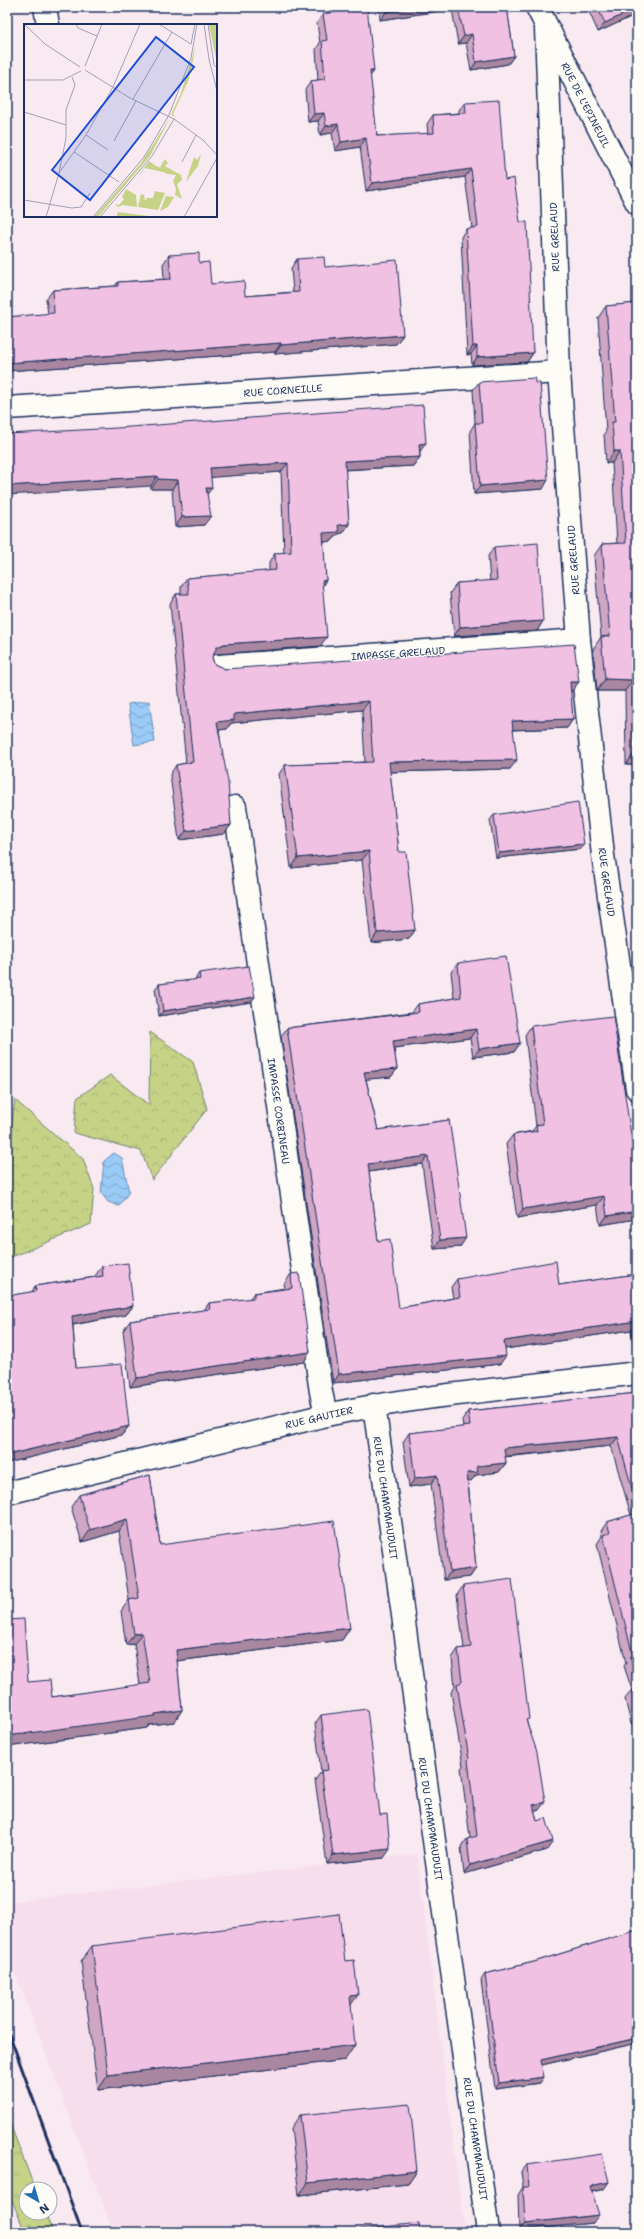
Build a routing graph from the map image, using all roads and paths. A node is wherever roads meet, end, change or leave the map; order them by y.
1 (45, 7) edge
2 (537, 7) edge
3 (48, 24) edge
4 (546, 28) junction
5 (637, 203) edge
6 (559, 372) junction
7 (7, 408) edge
8 (579, 640) junction
9 (218, 666) edge
10 (235, 807) dead end
11 (637, 1089) edge
12 (637, 1373) edge
13 (374, 1405) junction
14 (326, 1415) junction
15 (7, 1493) edge
16 (488, 2232) edge

1 - 3 street
2 - 4 street, RUE DE L'EPINEUIL
4 - 5 street, RUE DE L'EPINEUIL
4 - 6 street, RUE GRELAUD
6 - 7 street, RUE CORNEILLE
6 - 8 street, RUE GRELAUD
8 - 9 street, IMPASSE GRELAUD
8 - 11 street, RUE GRELAUD
10 - 14 street, IMPASSE CORBINEAU
12 - 13 street, RUE GAUTIER
13 - 14 street, RUE GAUTIER
13 - 16 street, RUE DU CHAMPMAUDUIT
14 - 15 street, RUE GAUTIER

